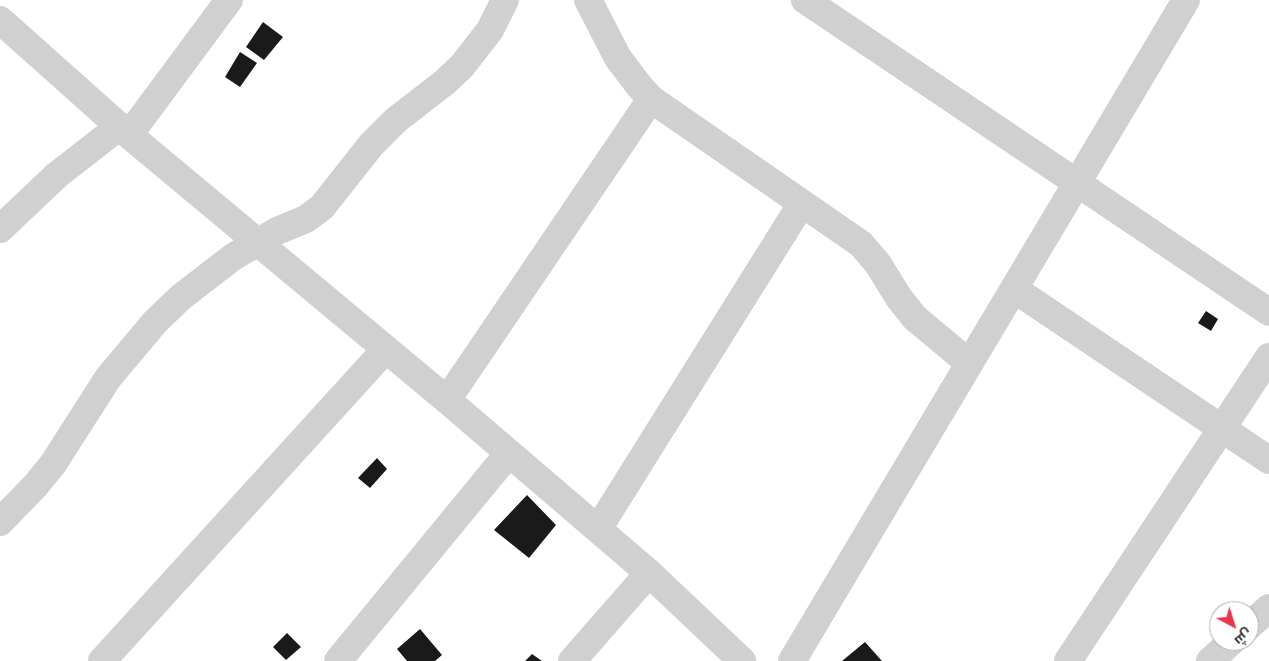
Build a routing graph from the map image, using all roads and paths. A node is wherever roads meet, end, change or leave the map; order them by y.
1 (229, 0) edge
2 (505, 0) edge
3 (588, 0) edge
4 (805, 0) edge
5 (1186, 0) edge
6 (0, 20) edge
7 (651, 99) junction
8 (124, 130) junction
9 (1077, 183) junction
10 (802, 203) junction
11 (0, 229) edge
12 (258, 241) junction
13 (1014, 289) junction
14 (1269, 312) edge
15 (386, 349) junction
16 (1269, 357) edge
17 (969, 363) junction
18 (447, 400) junction
19 (1223, 430) junction
20 (509, 453) junction
21 (1269, 460) edge
22 (0, 522) edge
23 (598, 529) junction
24 (649, 573) junction
25 (1269, 608) edge
26 (1259, 617) edge
27 (1221, 651) edge
28 (102, 661) edge
29 (338, 661) edge
30 (572, 661) edge
31 (742, 661) edge
32 (792, 661) edge
33 (1068, 661) edge
34 (1210, 661) edge

1 - 8 street
2 - 12 street
3 - 7 street
4 - 9 street
5 - 9 street
6 - 8 street
7 - 10 street
7 - 18 street
8 - 11 street
8 - 12 street
9 - 13 street
9 - 14 street
10 - 17 street
10 - 23 street
12 - 15 street
12 - 22 street
13 - 17 street
13 - 19 street
15 - 18 street
15 - 28 street
16 - 19 street
17 - 32 street
18 - 20 street
19 - 21 street
19 - 33 street
20 - 23 street
20 - 29 street
23 - 24 street
24 - 30 street
24 - 31 street
25 - 26 street
27 - 34 street

